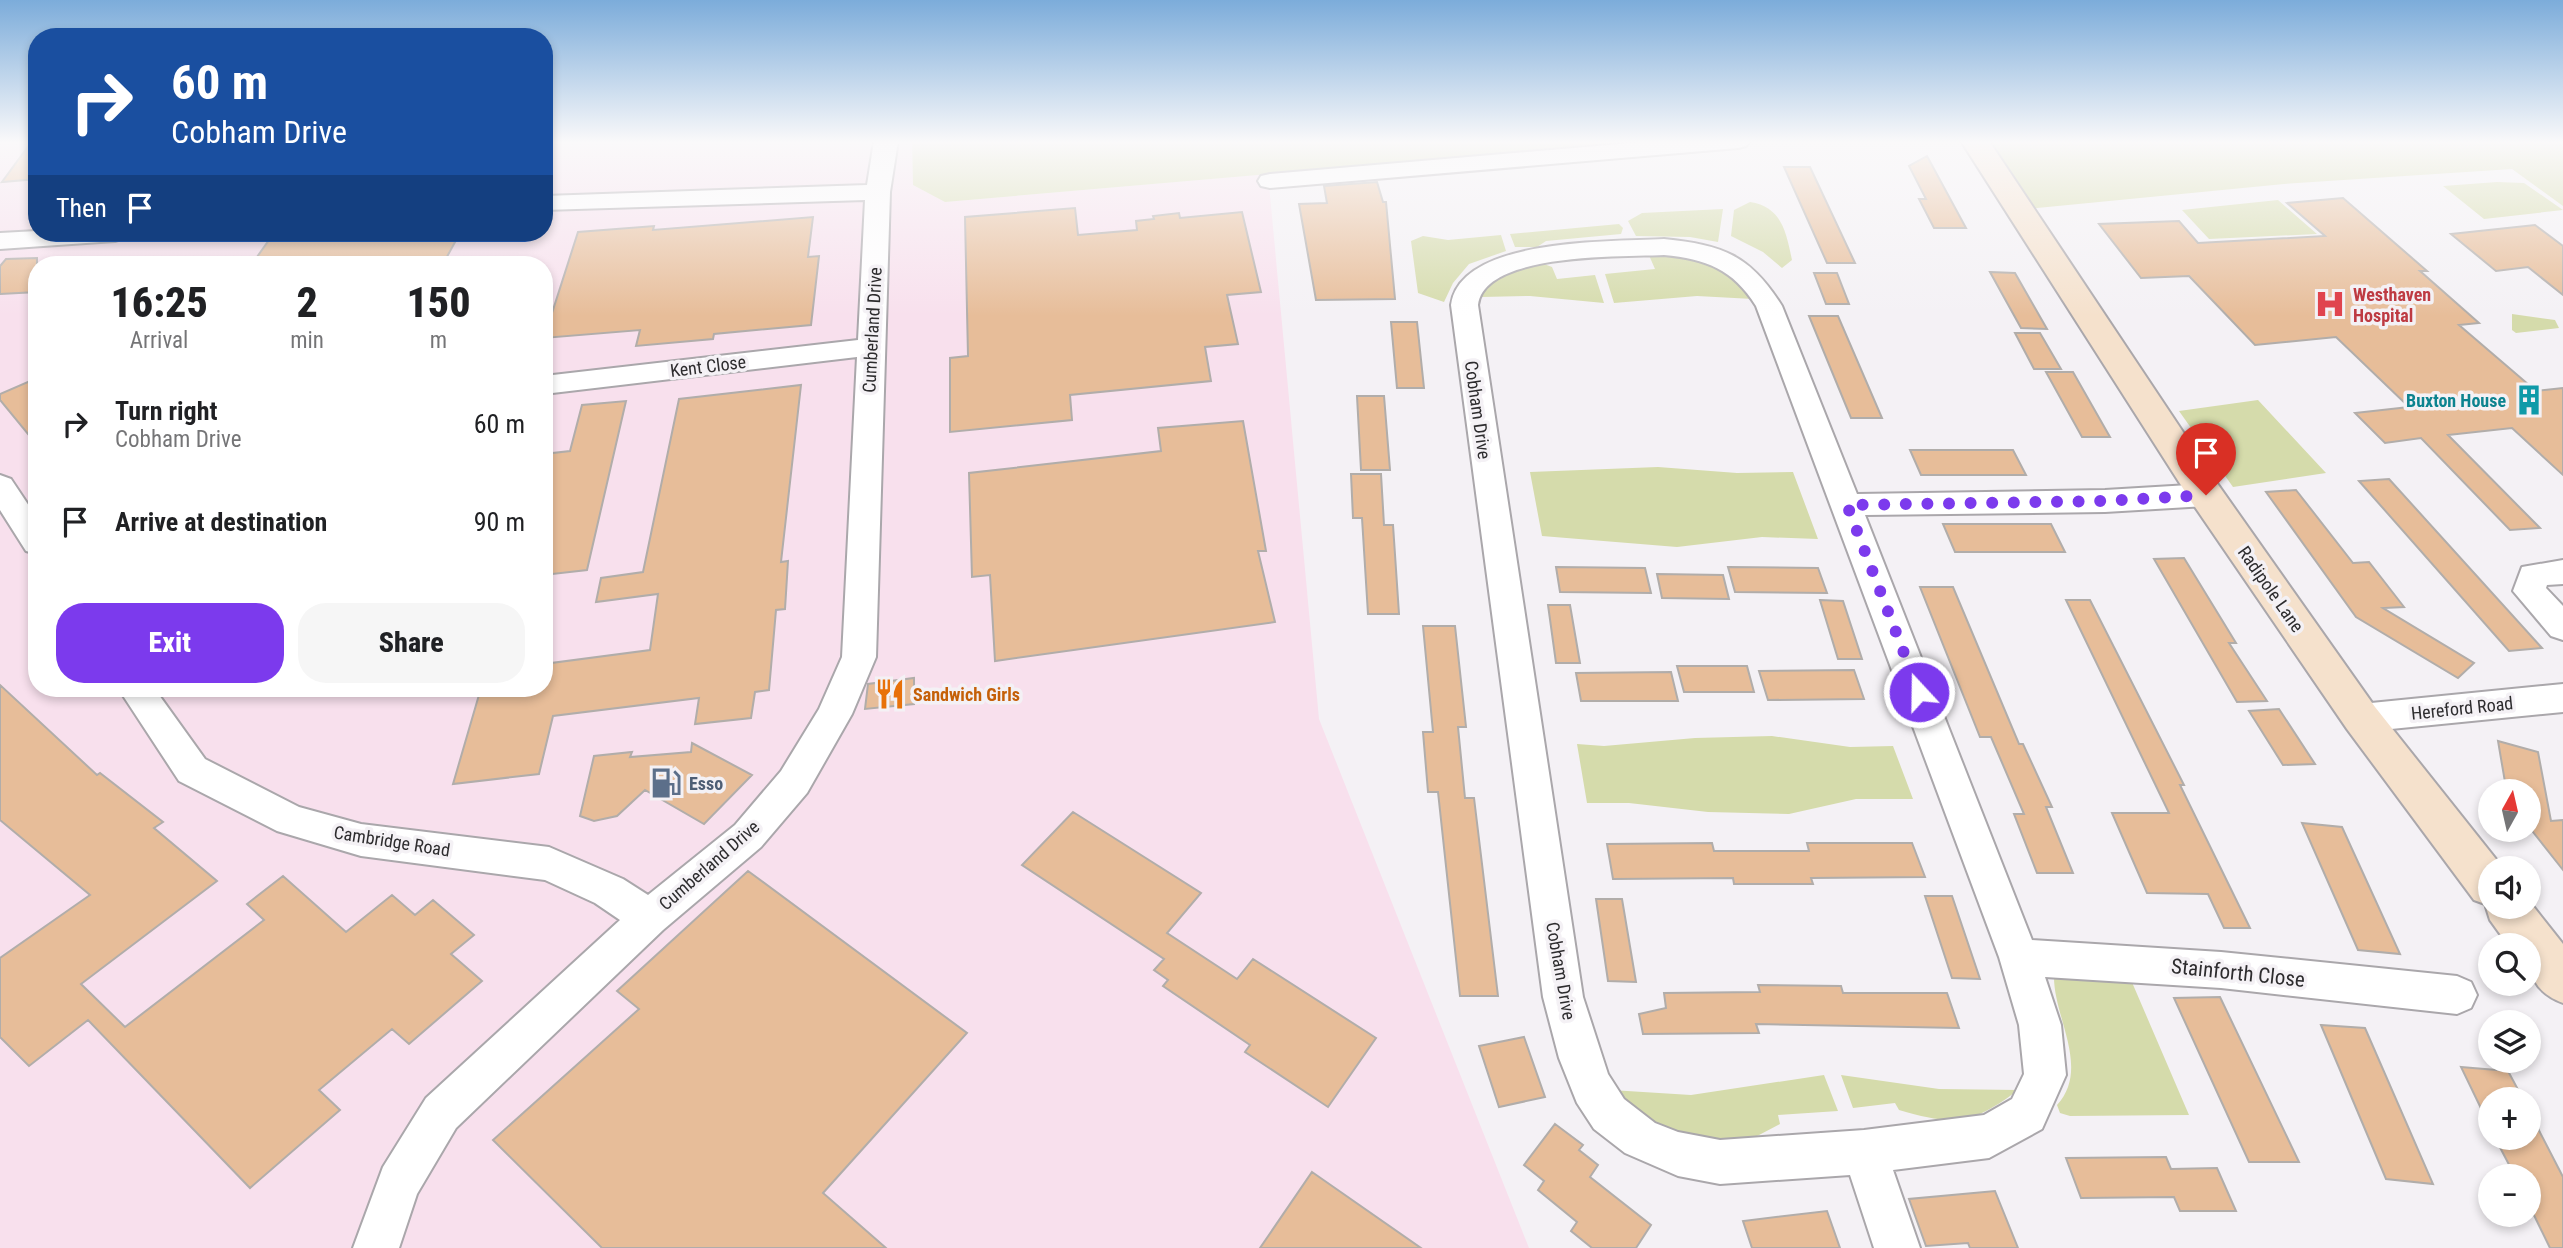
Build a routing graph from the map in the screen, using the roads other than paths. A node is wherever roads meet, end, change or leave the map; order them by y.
1 (636, 199) edge
2 (878, 199) edge
3 (2014, 199) edge
4 (553, 202) edge
5 (28, 239) edge
6 (0, 241) edge
7 (871, 347) junction
8 (553, 384) edge
9 (0, 486) edge
10 (2206, 495) junction
11 (1847, 505) junction
12 (28, 529) edge
13 (2563, 572) edge
14 (2563, 627) edge
15 (141, 697) edge
16 (2563, 698) edge
17 (2361, 718) junction
18 (2478, 870) edge
19 (649, 918) junction
20 (2516, 919) edge
21 (2019, 957) junction
22 (2563, 981) edge
23 (2457, 995) dead end
24 (1864, 1152) junction
25 (376, 1248) edge
26 (1897, 1248) edge

1 - 4 street
2 - 7 street, Cumberland Drive
3 - 10 main road, Radipole Lane
5 - 6 street
7 - 8 street, Kent Close
7 - 19 street, Cumberland Drive
9 - 12 street
10 - 11 street
10 - 17 main road, Radipole Lane
11 - 21 street, Cobham Drive
11 - 24 street, Cobham Drive
13 - 14 street
15 - 19 street, Cambridge Road
16 - 17 street, Hereford Road
17 - 18 main road, Radipole Lane
19 - 25 street, Cumberland Drive
20 - 22 main road
21 - 23 street, Stainforth Close
21 - 24 street, Cobham Drive
24 - 26 street

